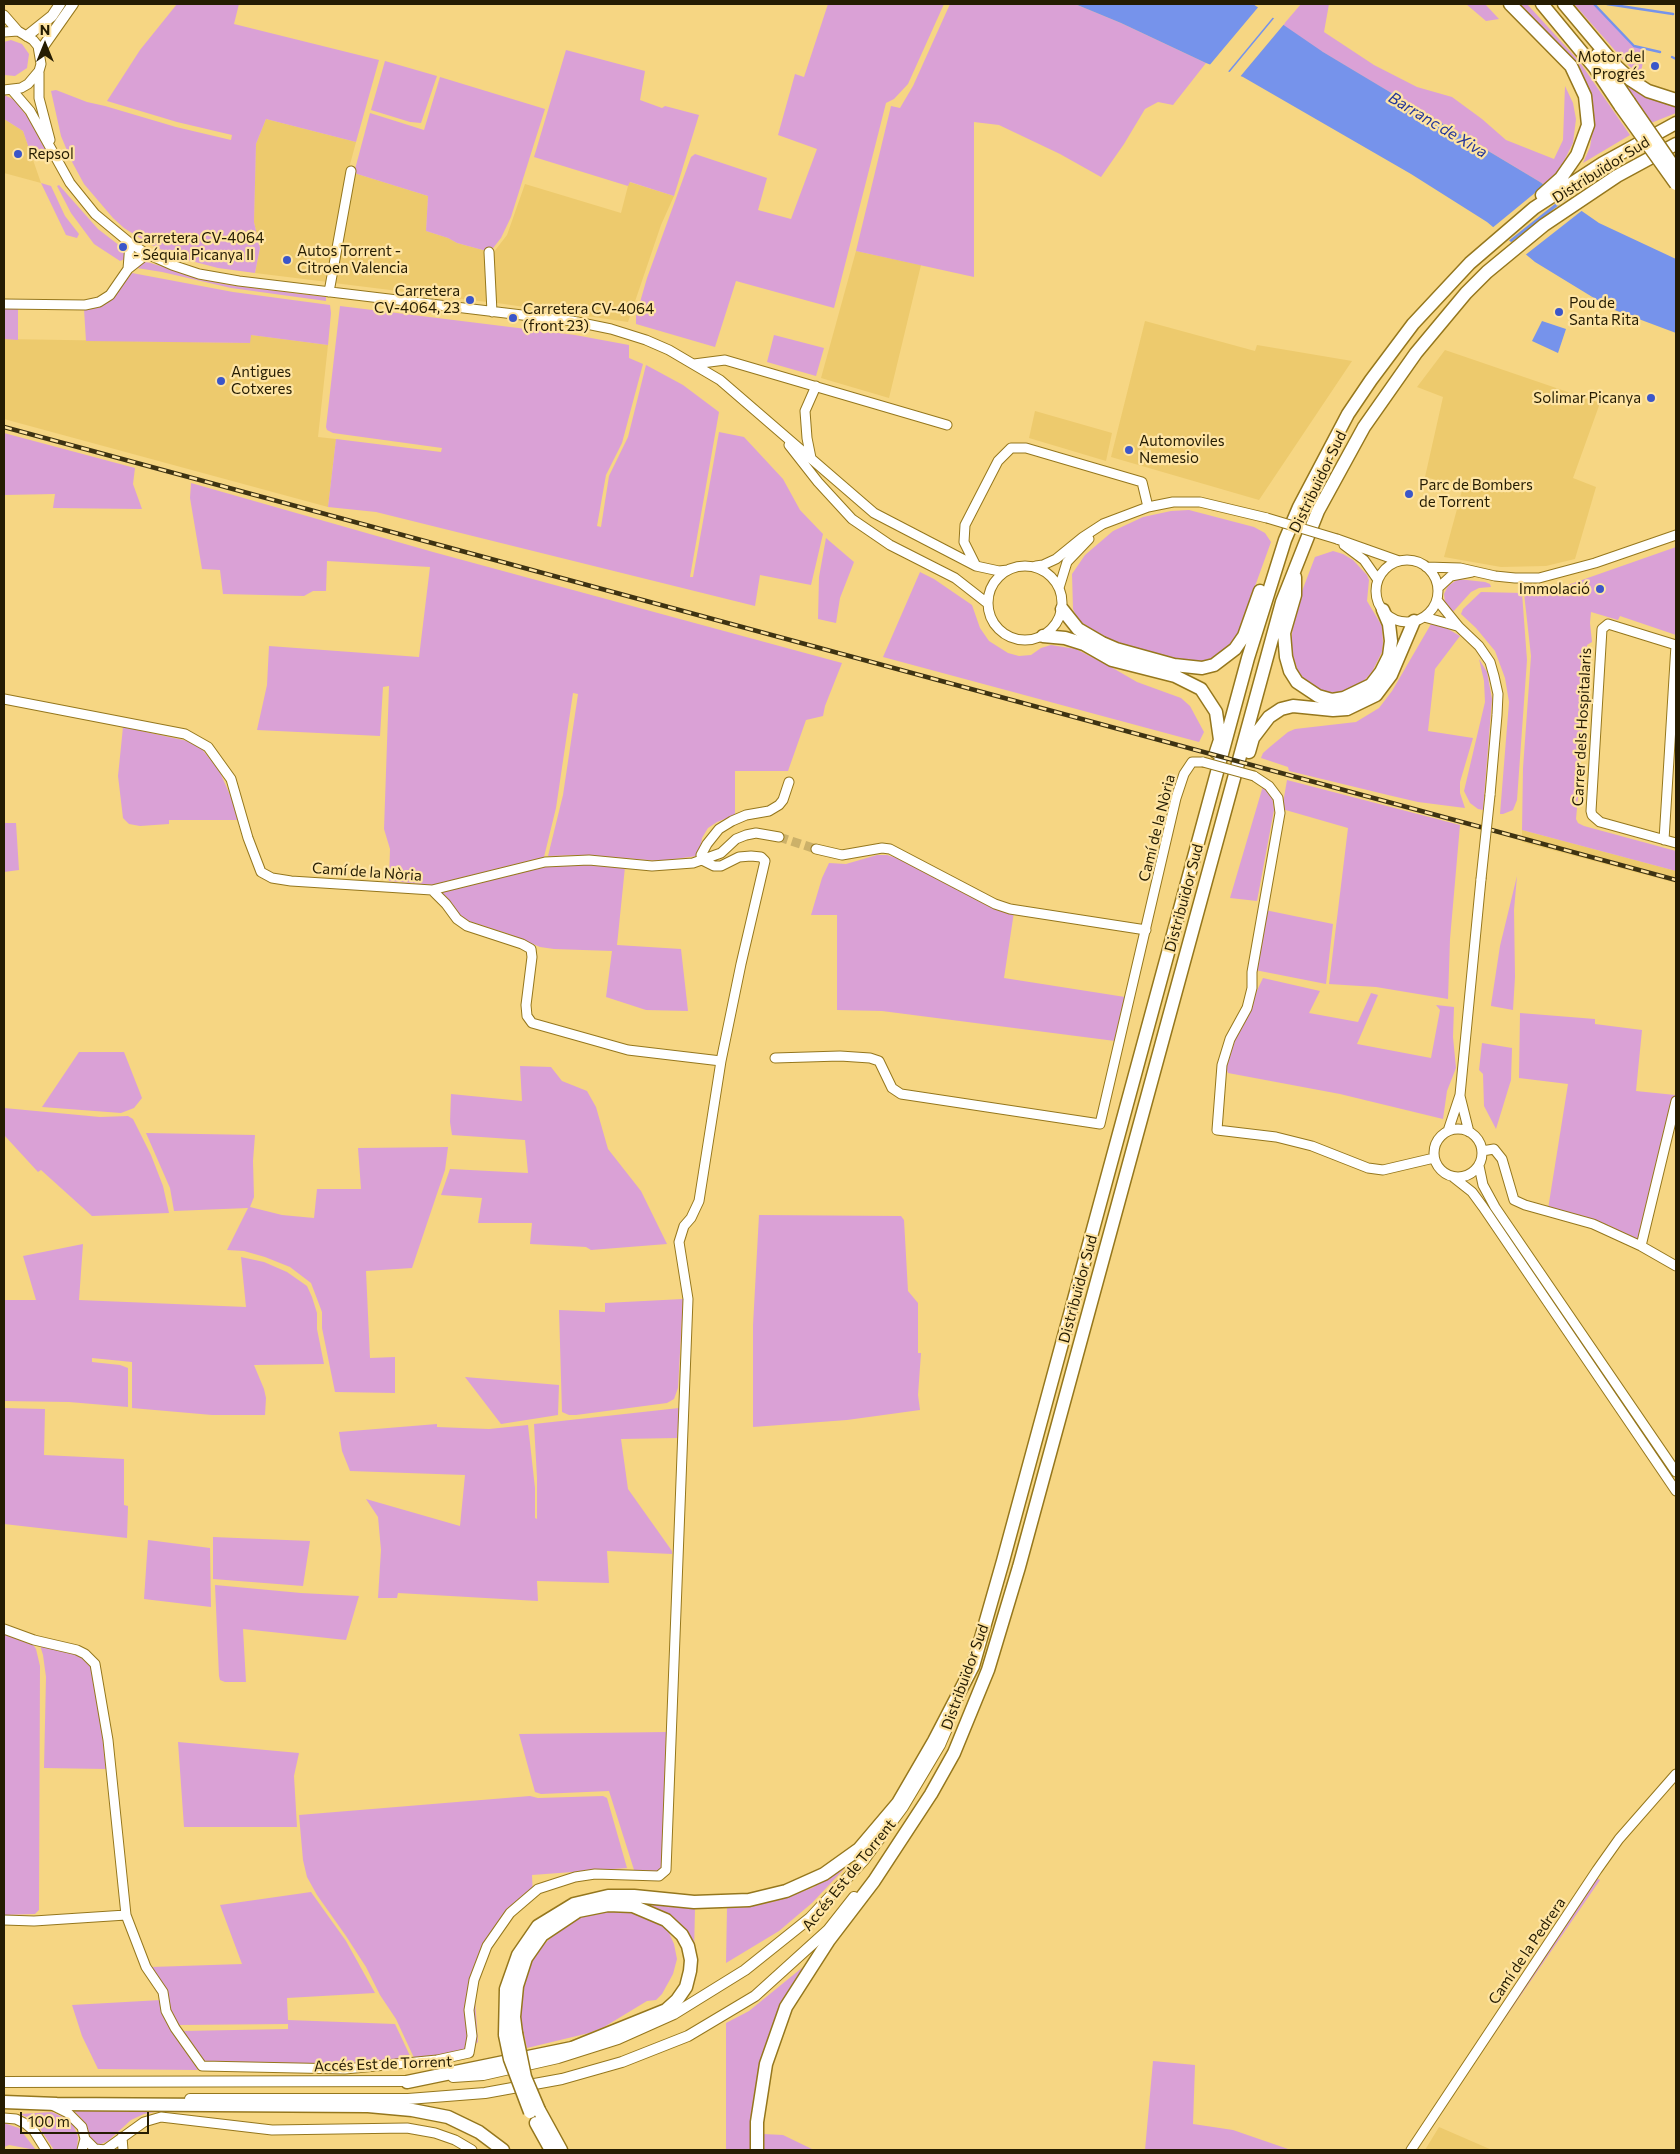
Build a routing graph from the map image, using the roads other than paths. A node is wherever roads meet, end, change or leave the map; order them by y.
1 (73, 4) edge
2 (1510, 4) edge
3 (1542, 4) edge
4 (1558, 4) edge
5 (1564, 4) edge
6 (58, 5) edge
7 (4, 15) edge
8 (4, 32) edge
9 (23, 33) junction
10 (40, 51) junction
11 (39, 72) junction
12 (8, 90) edge
13 (1676, 100) edge
14 (1625, 105) junction
15 (1676, 124) edge
16 (1676, 144) edge
17 (59, 167) junction
18 (1676, 170) edge
19 (351, 171) dead end
20 (1568, 180) junction
21 (1676, 185) edge
22 (130, 243) junction
23 (489, 252) dead end
24 (147, 254) junction
25 (128, 269) junction
26 (329, 292) junction
27 (4, 304) edge
28 (492, 312) junction
29 (694, 364) junction
30 (816, 386) junction
31 (947, 425) dead end
32 (778, 431) junction
33 (811, 458) junction
34 (1148, 507) junction
35 (1103, 524) junction
36 (1676, 535) edge
37 (1337, 539) junction
38 (1285, 540) junction
39 (1399, 561) junction
40 (976, 566) junction
41 (1036, 566) junction
42 (1296, 567) junction
43 (1426, 567) junction
44 (1008, 570) junction
45 (1478, 571) junction
46 (1378, 580) junction
47 (1059, 588) junction
48 (1438, 588) junction
49 (1437, 600) junction
50 (987, 603) junction
51 (1062, 609) junction
52 (1383, 610) junction
53 (1419, 619) junction
54 (1458, 627) junction
55 (1043, 636) junction
56 (1676, 645) edge
57 (4, 700) edge
58 (789, 782) dead end
59 (779, 837) tunnel mouth
60 (1664, 840) junction
61 (1676, 843) edge
62 (816, 849) tunnel mouth
63 (702, 860) junction
64 (432, 890) junction
65 (1199, 904) junction
66 (1180, 910) junction
67 (1146, 930) junction
68 (775, 1058) dead end
69 (721, 1061) junction
70 (1460, 1095) junction
71 (1676, 1101) edge
72 (1448, 1131) junction
73 (1470, 1132) junction
74 (1482, 1150) junction
75 (1434, 1158) junction
76 (1479, 1166) junction
77 (1453, 1177) junction
78 (1641, 1246) junction
79 (1676, 1266) edge
80 (1676, 1472) edge
81 (1676, 1491) edge
82 (4, 1630) edge
83 (973, 1666) junction
84 (1676, 1774) edge
85 (931, 1794) junction
86 (126, 1915) junction
87 (4, 1920) edge
88 (510, 2034) junction
89 (4, 2082) edge
90 (407, 2082) junction
91 (4, 2100) edge
92 (50, 2104) junction
93 (534, 2111) junction
94 (4, 2118) edge
95 (122, 2137) junction
96 (85, 2139) junction
97 (46, 2150) edge
98 (82, 2150) edge
99 (105, 2150) edge
100 (123, 2150) edge
101 (472, 2150) edge
102 (503, 2150) edge
103 (551, 2150) edge
104 (561, 2150) edge
105 (757, 2150) edge
106 (1411, 2150) edge

1 - 10 main road
2 - 20 highway
3 - 14 highway
4 - 14 highway
5 - 13 highway
6 - 9 main road
7 - 9 street
8 - 9 street
9 - 10 street
10 - 11 street
11 - 12 street
11 - 17 street
12 - 17 street
14 - 18 highway, bridge
14 - 21 highway, bridge
15 - 20 highway, Distribuïdor Sud
16 - 42 highway, Distribuïdor Sud
17 - 22 street
19 - 26 street
20 - 38 highway, Distribuïdor Sud
22 - 24 street
22 - 25 street
23 - 28 street
24 - 25 street
24 - 26 street
25 - 27 street
26 - 28 street
28 - 29 street
29 - 30 street
29 - 32 street
30 - 31 street
30 - 33 street
32 - 33 street
32 - 50 street
33 - 40 street
34 - 35 street
34 - 37 street, bridge
34 - 40 street
35 - 41 street
35 - 47 street
36 - 45 street
37 - 39 street
37 - 46 street
38 - 51 highway
38 - 66 highway, Distribuïdor Sud
39 - 43 street
39 - 46 street
40 - 44 street
41 - 44 street
41 - 47 street
42 - 52 highway
42 - 65 highway, Distribuïdor Sud
43 - 45 street
43 - 48 street
44 - 50 street
45 - 48 street
46 - 52 street
47 - 51 street
48 - 49 street
49 - 53 street
49 - 54 street
50 - 55 street
51 - 55 street
52 - 53 street
53 - 54 street
53 - 65 highway
54 - 70 street, bridge
55 - 66 highway
56 - 60 street
56 - 60 street, Carrer dels Hospitalaris
57 - 64 street, Camí de la Nòria
58 - 63 street
59 - 63 street
60 - 61 street
62 - 67 street
63 - 64 street
63 - 69 street
64 - 69 street, Camí de la Nòria
65 - 85 highway, Distribuïdor Sud
66 - 83 highway, Distribuïdor Sud
67 - 68 street, Camí de la Nòria
67 - 75 street, Camí de la Nòria, bridge
69 - 86 street
70 - 72 street
70 - 73 street
71 - 78 street
72 - 73 street
72 - 75 street
73 - 74 street
74 - 76 street
74 - 78 street
75 - 77 street
76 - 77 street
76 - 80 street
77 - 81 street
78 - 79 street
82 - 86 street
83 - 88 highway, Distribuïdor Sud
83 - 90 main road, Accés Est de Torrent
84 - 106 street, Camí de la Pedrera
85 - 91 main road, Accés Est de Torrent
85 - 105 highway, Distribuïdor Sud
86 - 87 street
88 - 90 highway
88 - 93 highway, bridge
89 - 90 main road, Accés Est de Torrent
91 - 92 highway
92 - 96 street
92 - 102 highway
93 - 103 highway
93 - 104 highway
94 - 97 street
95 - 99 street
95 - 100 street
95 - 101 street
96 - 98 street
96 - 99 street

